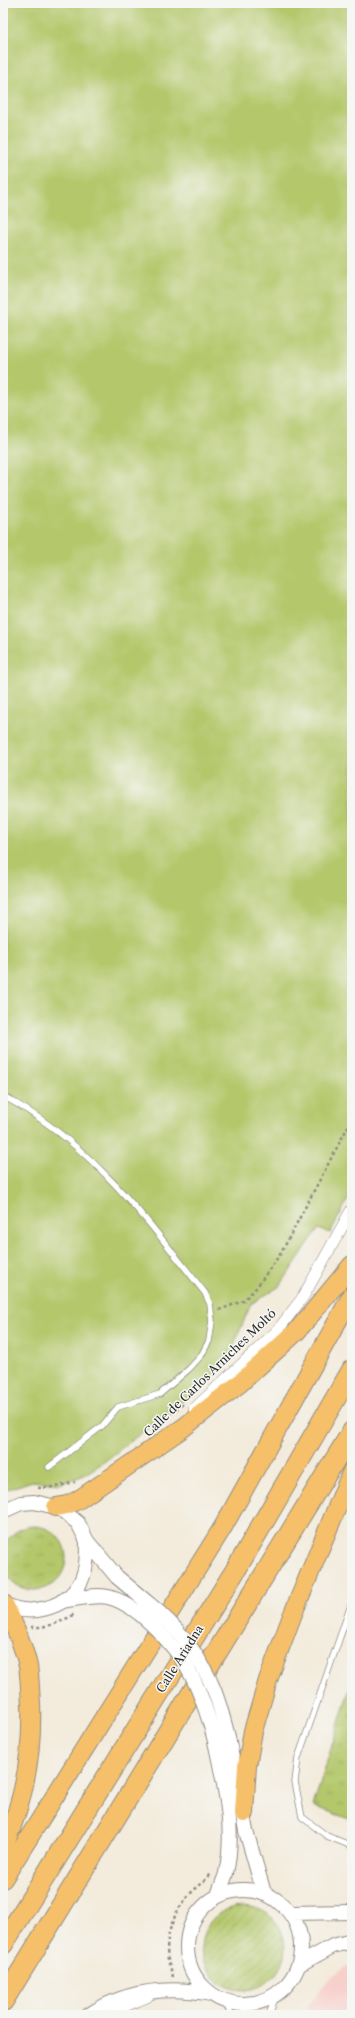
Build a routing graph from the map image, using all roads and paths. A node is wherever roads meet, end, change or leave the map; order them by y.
1 (3, 1096) edge
2 (352, 1119) edge
3 (352, 1209) edge
4 (352, 1264) edge
5 (352, 1295) edge
6 (211, 1314) junction
7 (352, 1370) edge
8 (352, 1432) edge
9 (49, 1467) dead end
10 (352, 1471) edge
11 (106, 1481) junction
12 (56, 1507) junction
13 (3, 1511) edge
14 (87, 1540) junction
15 (62, 1601) junction
16 (352, 1602) edge
17 (3, 1604) edge
18 (144, 1608) junction
19 (78, 1612) dead end
20 (32, 1635) dead end
21 (222, 1739) junction
22 (244, 1813) junction
23 (352, 1846) edge
24 (3, 1848) edge
25 (211, 1872) dead end
26 (3, 1878) edge
27 (264, 1893) junction
28 (218, 1896) junction
29 (352, 1912) edge
30 (290, 1913) junction
31 (352, 1941) edge
32 (3, 1944) edge
33 (298, 1965) junction
34 (173, 1977) dead end
35 (164, 1990) junction
36 (276, 1995) junction
37 (218, 1998) junction
38 (3, 2001) edge
39 (89, 2015) edge
40 (113, 2015) edge
41 (232, 2015) edge
42 (268, 2015) edge

1 - 6 lane
2 - 6 path
3 - 11 street, Calle de Carlos Arniches Moltó
4 - 11 highway
5 - 26 highway
6 - 9 lane
7 - 32 highway, Calle Ariadna
8 - 38 highway
10 - 22 highway
11 - 12 highway
12 - 13 street
12 - 14 street
14 - 15 street
14 - 18 street
15 - 17 street
15 - 18 street
16 - 23 lane
17 - 24 highway
18 - 21 street, bridge
19 - 20 path
21 - 22 street
21 - 28 street
22 - 27 street
25 - 34 path
27 - 28 street
27 - 30 street
28 - 37 street
29 - 30 street
30 - 33 street
31 - 33 street
33 - 36 street
35 - 37 street
35 - 39 street
35 - 40 street
36 - 37 street
36 - 42 lane
37 - 41 lane

